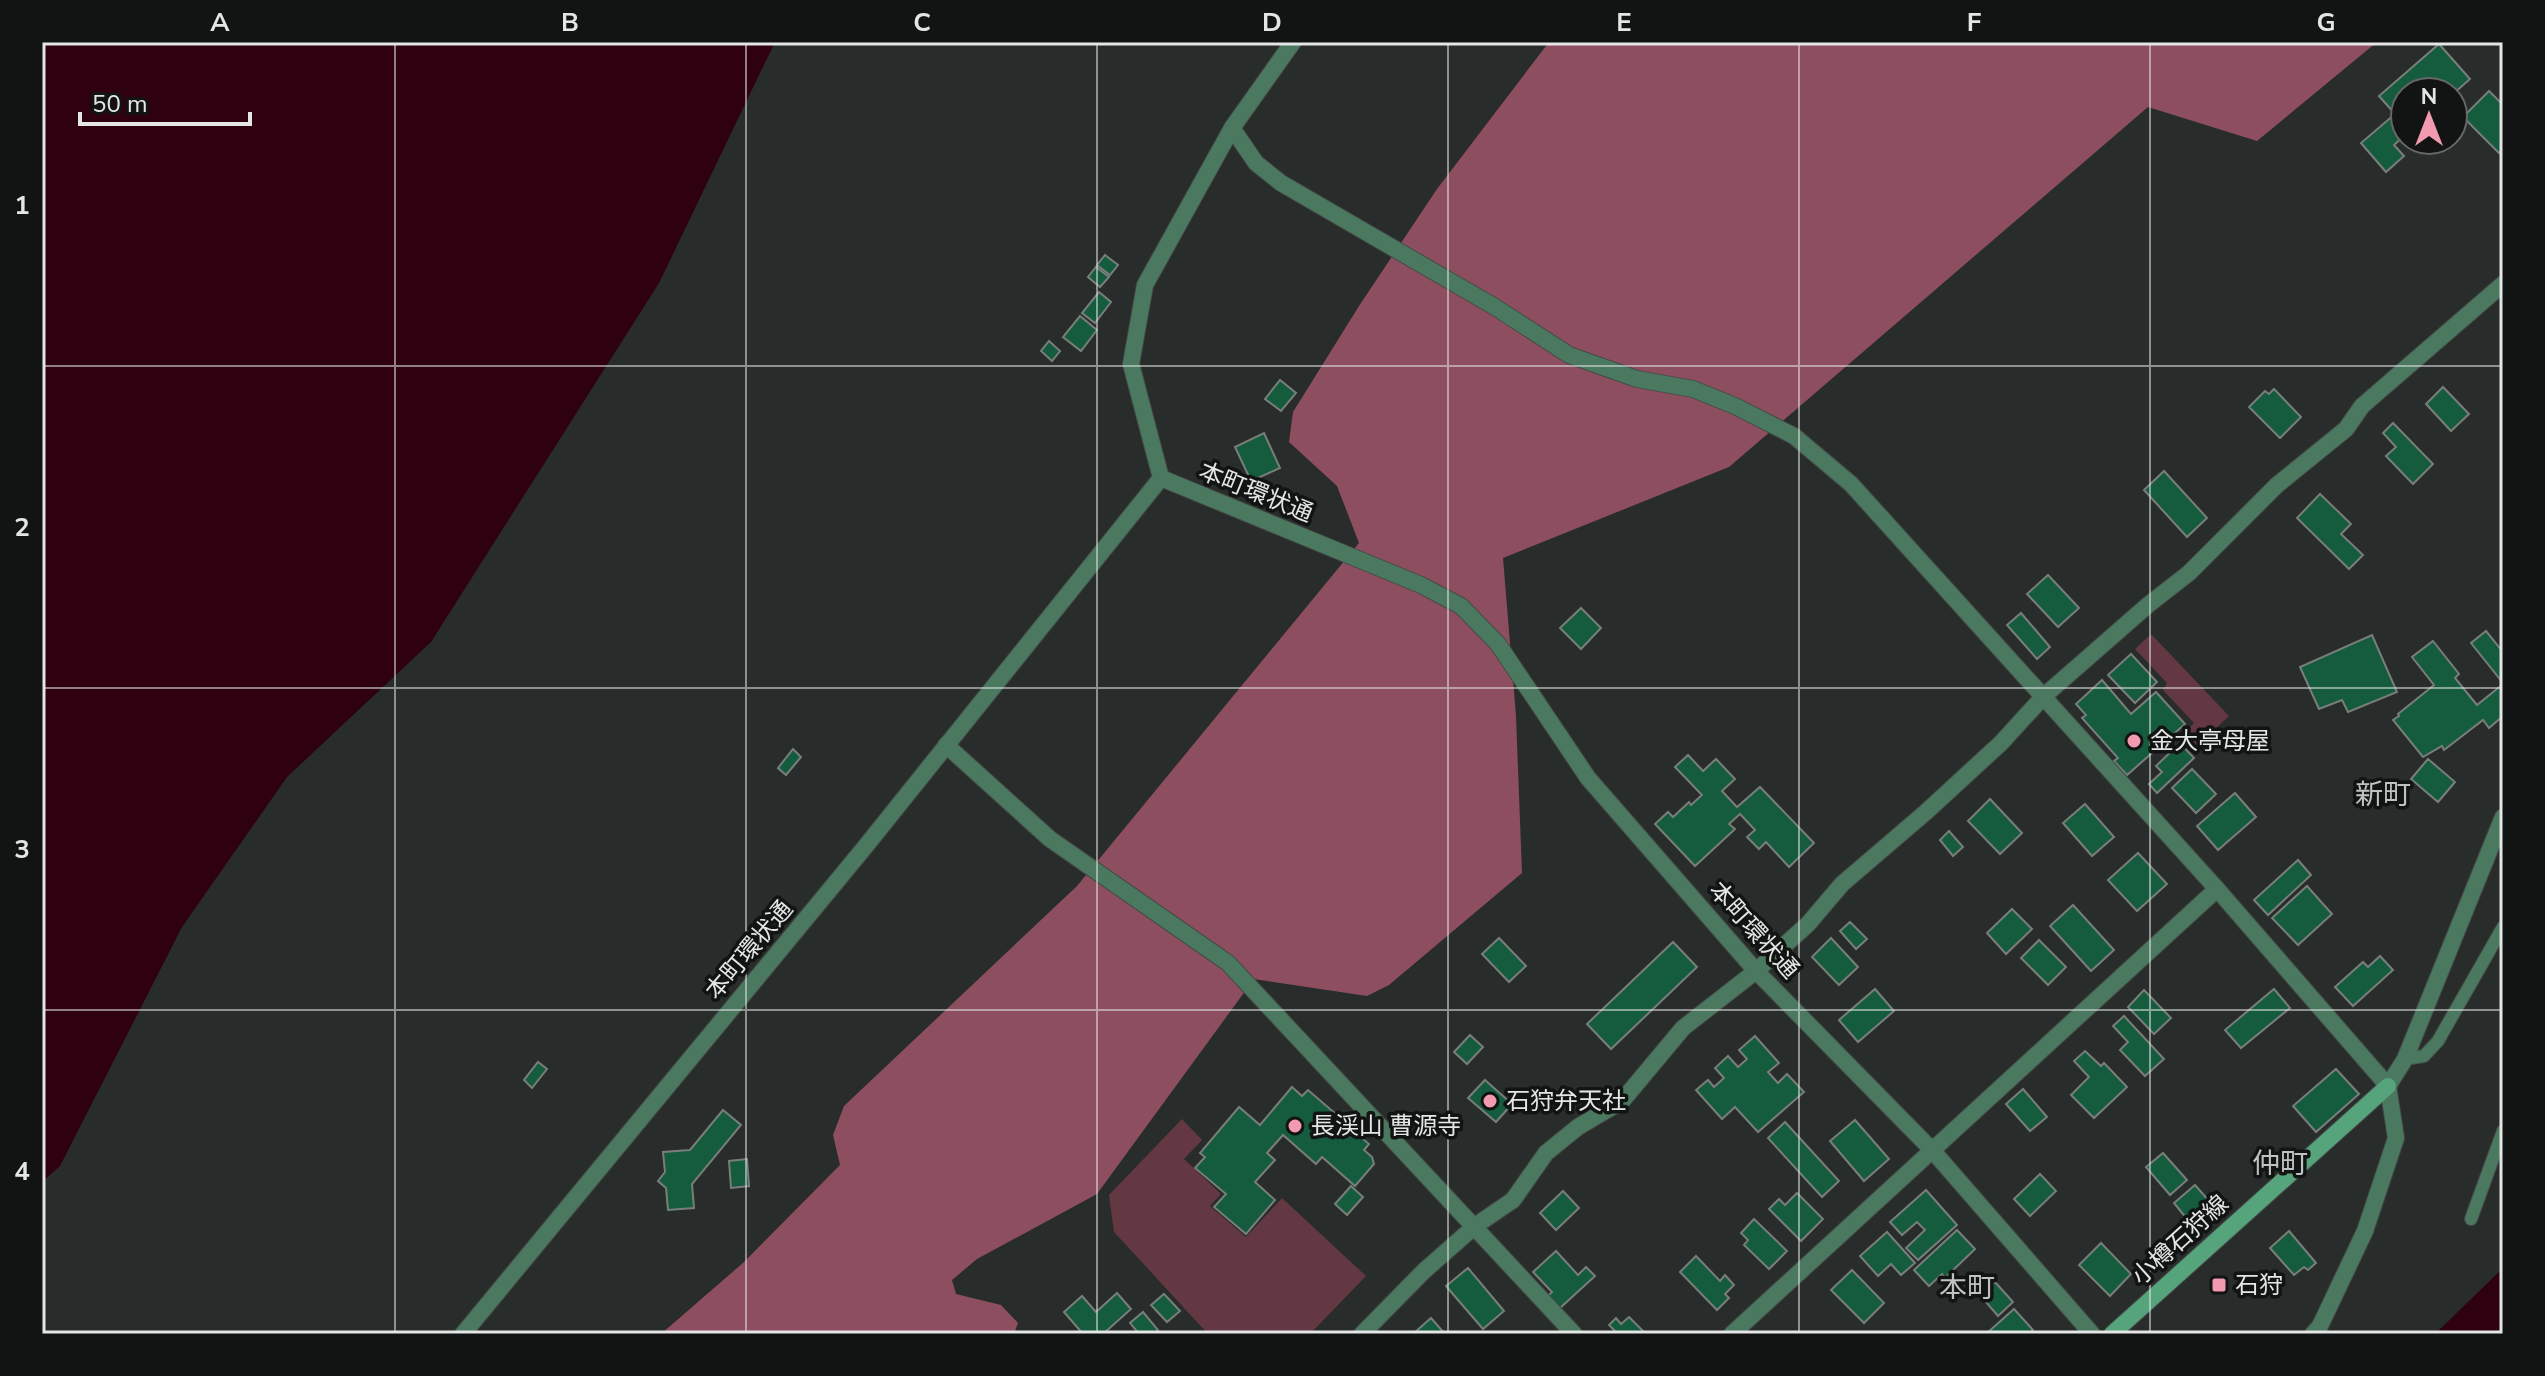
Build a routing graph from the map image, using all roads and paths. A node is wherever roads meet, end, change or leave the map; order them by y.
1 (1293, 42) edge
2 (1232, 128) junction
3 (2503, 284) edge
4 (1161, 478) junction
5 (2044, 696) junction
6 (946, 745) junction
7 (2503, 817) edge
8 (2217, 889) junction
9 (2503, 927) edge
10 (1756, 971) junction
11 (2405, 1059) junction
12 (2388, 1086) junction
13 (2503, 1131) edge
14 (1932, 1150) junction
15 (2471, 1219) dead end
16 (1475, 1226) junction
17 (463, 1334) edge
18 (1362, 1334) edge
19 (1574, 1334) edge
20 (1732, 1334) edge
21 (2092, 1334) edge
22 (2112, 1334) edge
23 (2313, 1334) edge

1 - 2 street
2 - 4 street
2 - 5 street
3 - 5 street
4 - 6 street, 本町環状通
4 - 10 street, 本町環状通
5 - 8 street
5 - 10 street
6 - 16 street
6 - 17 street, 本町環状通
7 - 11 street
8 - 12 street
8 - 14 street
9 - 11 lane
10 - 14 street, 本町環状通
10 - 16 street
11 - 12 street
12 - 22 main road, 小樽石狩線
12 - 23 street
13 - 15 lane
14 - 20 street
14 - 21 street, 本町環状通
16 - 18 street
16 - 19 street

